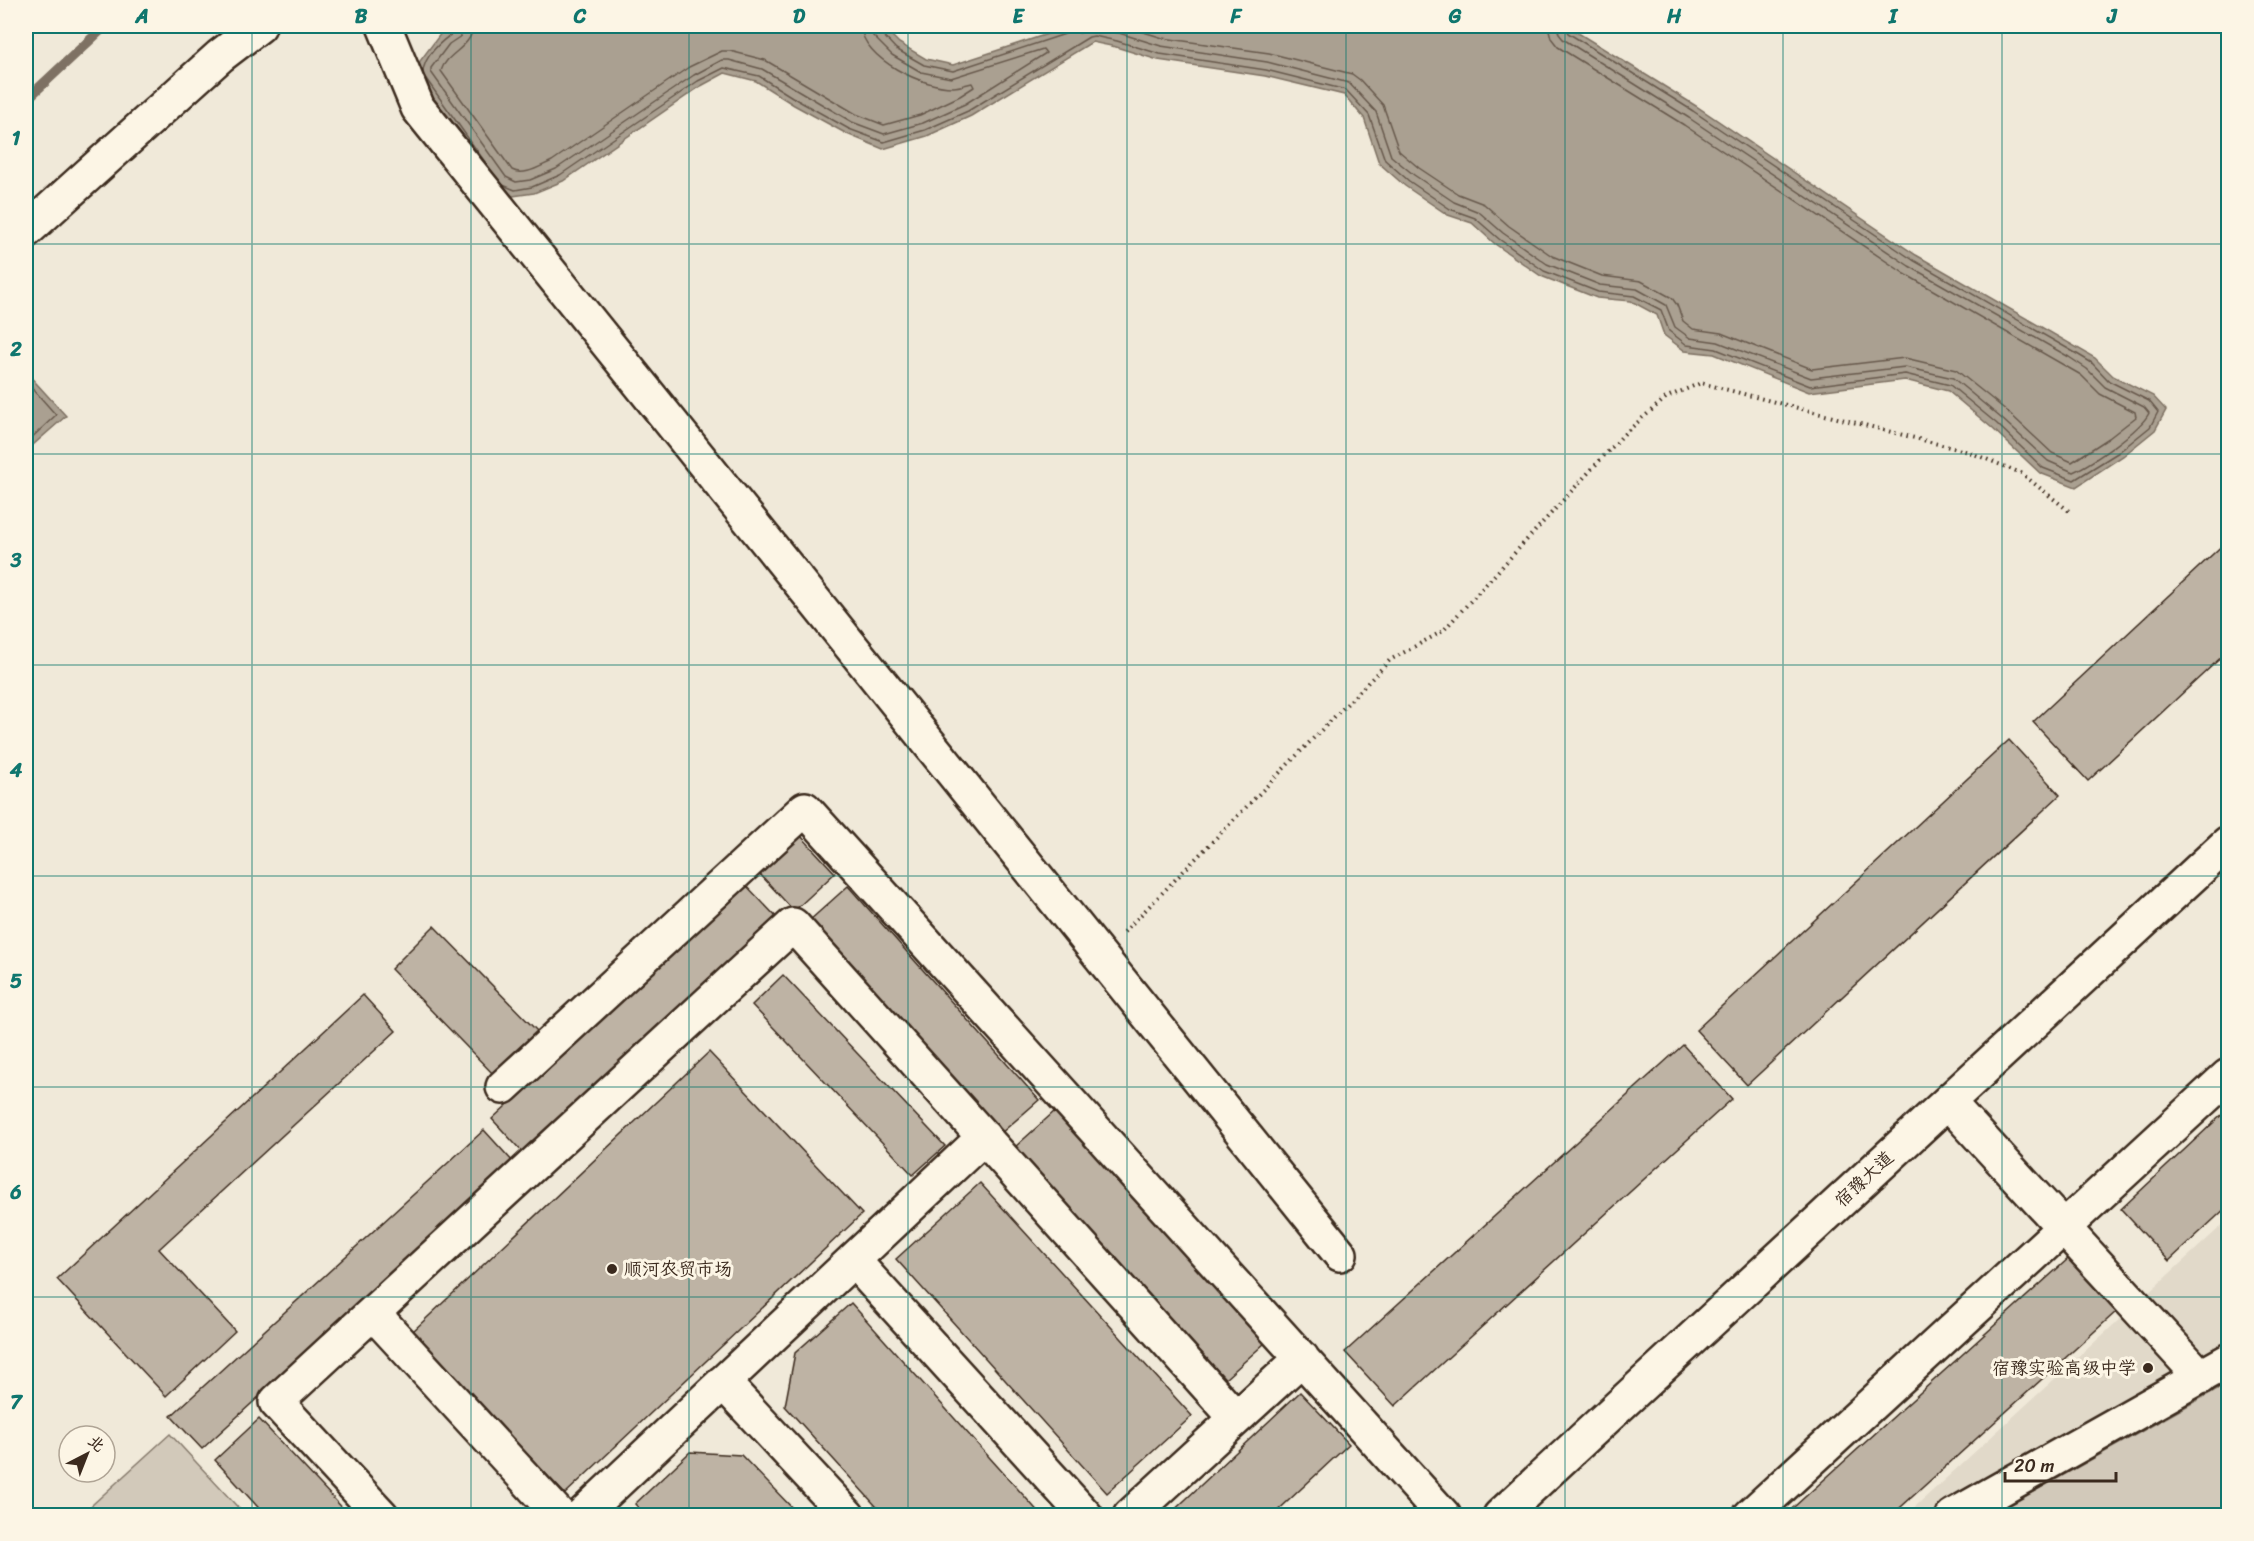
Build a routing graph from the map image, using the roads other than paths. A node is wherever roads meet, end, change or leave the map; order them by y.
1 (259, 26) edge
2 (384, 26) edge
3 (26, 231) edge
4 (2229, 843) edge
5 (2229, 1076) edge
6 (503, 1088) dead end
7 (1948, 1102) junction
8 (984, 1137) junction
9 (2063, 1227) junction
10 (1340, 1254) dead end
11 (854, 1260) junction
12 (373, 1313) junction
13 (1302, 1358) junction
14 (2229, 1361) edge
15 (2201, 1377) junction
16 (723, 1382) junction
17 (1236, 1418) junction
18 (595, 1511) edge
19 (382, 1515) edge
20 (560, 1515) edge
21 (848, 1515) edge
22 (1086, 1515) edge
23 (1130, 1515) edge
24 (1444, 1515) edge
25 (1500, 1515) edge
26 (1750, 1515) edge
27 (1953, 1515) edge

1 - 3 street
2 - 10 street
4 - 7 street, 宿豫大道
5 - 9 street
6 - 13 street
7 - 9 street
7 - 25 street, 宿豫大道
8 - 11 street
8 - 12 street
8 - 17 street
9 - 15 street
9 - 26 street
11 - 16 street
11 - 22 street
12 - 19 street
12 - 20 street
13 - 17 street
13 - 24 street
14 - 15 street
15 - 27 street
16 - 18 street
16 - 21 street
17 - 23 street

